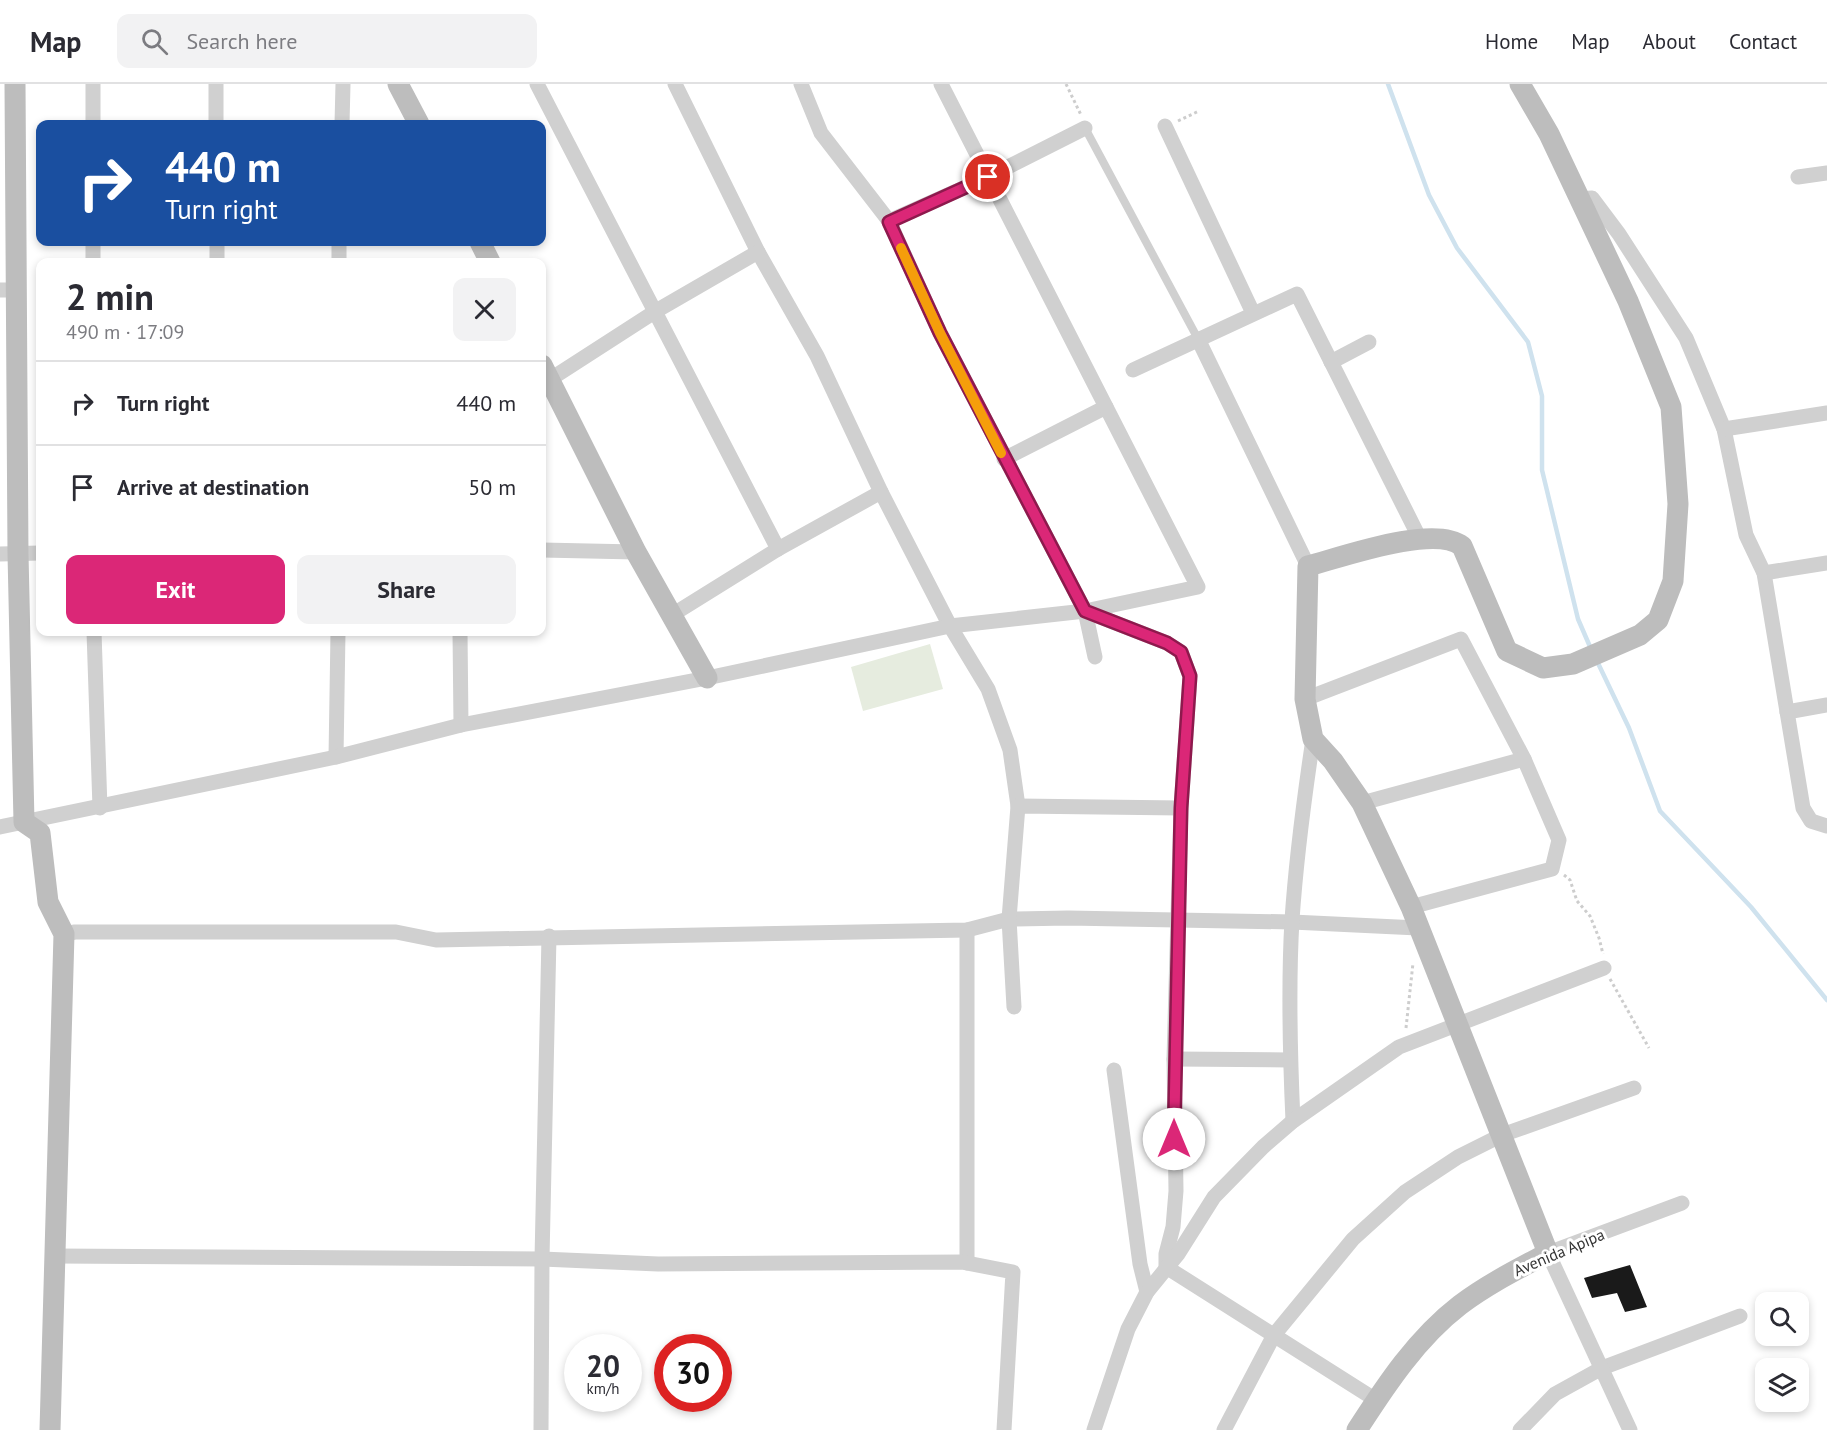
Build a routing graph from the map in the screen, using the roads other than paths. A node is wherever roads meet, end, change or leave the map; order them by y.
1 (15, 84) edge
2 (93, 84) edge
3 (216, 84) edge
4 (343, 84) edge
5 (398, 84) edge
6 (537, 84) edge
7 (675, 84) edge
8 (801, 84) edge
9 (941, 84) edge
10 (1520, 84) edge
11 (93, 120) edge
12 (216, 120) edge
13 (342, 120) edge
14 (417, 120) edge
15 (1165, 126) road end
16 (1085, 128) joint
17 (1827, 173) edge
18 (988, 177) junction
19 (1798, 177) dead end
20 (1580, 199) junction
21 (889, 222) junction
22 (758, 252) junction
23 (8, 290) edge
24 (656, 311) junction
25 (1253, 313) junction
26 (1198, 339) junction
27 (1369, 342) dead end
28 (1331, 362) junction
29 (1132, 370) dead end
30 (546, 371) edge
31 (546, 374) edge
32 (1106, 407) junction
33 (1827, 413) edge
34 (1724, 429) junction
35 (1004, 459) junction
36 (881, 492) junction
37 (1419, 537) junction
38 (778, 549) junction
39 (546, 550) edge
40 (636, 552) junction
41 (36, 553) edge
42 (9, 554) edge
43 (1827, 563) edge
44 (1308, 566) junction
45 (1764, 573) junction
46 (1085, 611) junction
47 (672, 615) junction
48 (950, 626) junction
49 (94, 636) edge
50 (338, 636) edge
51 (460, 636) edge
52 (1095, 657) dead end
53 (707, 678) junction
54 (1305, 699) junction
55 (1827, 705) edge
56 (1787, 712) junction
57 (461, 725) junction
58 (1313, 739) junction
59 (336, 757) junction
60 (1524, 759) junction
61 (1362, 803) junction
62 (1018, 806) junction
63 (100, 808) junction
64 (1181, 808) junction
65 (24, 822) junction
66 (1827, 826) edge
67 (0, 827) edge
68 (1411, 907) junction
69 (1010, 919) junction
70 (1179, 919) junction
71 (1292, 922) junction
72 (1418, 928) junction
73 (967, 930) junction
74 (64, 934) junction
75 (549, 936) junction
76 (1604, 968) dead end
77 (1014, 1007) dead end
78 (1457, 1023) junction
79 (1174, 1059) junction
80 (1290, 1060) junction
81 (1114, 1070) dead end
82 (1634, 1088) dead end
83 (1293, 1121) junction
84 (1502, 1135) junction
85 (1682, 1203) dead end
86 (1548, 1253) junction
87 (55, 1256) junction
88 (542, 1259) junction
89 (967, 1263) junction
90 (1166, 1267) junction
91 (1147, 1292) junction
92 (1740, 1316) dead end
93 (1274, 1335) junction
94 (1602, 1368) junction
95 (1376, 1400) junction
96 (51, 1430) edge
97 (541, 1430) edge
98 (1004, 1430) edge
99 (1094, 1430) edge
100 (1224, 1430) edge
101 (1357, 1430) edge
102 (1520, 1430) edge
103 (1630, 1430) edge

1 - 23 street
2 - 11 street
3 - 12 street
4 - 13 street
5 - 14 street
6 - 24 street
7 - 22 street
8 - 21 street
9 - 18 street
10 - 20 street
15 - 25 street
16 - 18 street
16 - 26 lane
17 - 19 street
18 - 21 street
18 - 32 street
20 - 34 street
20 - 37 street
21 - 35 street
22 - 24 street
22 - 36 street
23 - 42 street
24 - 30 street
24 - 38 street
25 - 26 street
25 - 28 street
26 - 29 street
26 - 44 street
27 - 28 street
28 - 37 street
31 - 40 street
32 - 35 street
32 - 46 street
33 - 34 street
34 - 45 street
35 - 46 street
36 - 38 street
36 - 48 street
37 - 44 street
38 - 47 street
39 - 40 street
40 - 47 street
41 - 42 street
42 - 65 street
43 - 45 street
44 - 54 street
45 - 56 street
46 - 48 street
46 - 52 street
46 - 64 street
47 - 53 street
48 - 53 street
48 - 62 street
49 - 63 street
50 - 59 street
51 - 57 street
53 - 57 street
54 - 58 street
54 - 60 street
55 - 56 street
56 - 66 street
57 - 59 street
58 - 61 street
58 - 71 street
59 - 63 street
60 - 61 street
60 - 68 street
61 - 68 street
62 - 64 street
62 - 69 street
63 - 65 street
64 - 70 street
65 - 67 street
65 - 74 street
68 - 72 street
69 - 70 street
69 - 73 street
69 - 77 street
70 - 71 street
70 - 79 street
71 - 72 street
71 - 80 street
72 - 78 street
73 - 75 street
73 - 89 street
74 - 75 street
74 - 87 street
75 - 88 street
76 - 78 street
78 - 83 street
78 - 84 street
79 - 80 street
79 - 90 street
80 - 83 street
81 - 91 street
82 - 84 street
83 - 90 street
84 - 86 street
84 - 93 street
85 - 86 street, Avenida Apipa
86 - 94 street
86 - 95 street, Avenida Apipa
87 - 88 street
87 - 96 street
88 - 89 street
88 - 97 street
89 - 98 street
90 - 91 street
90 - 93 street
91 - 99 street
92 - 94 street
93 - 95 street
93 - 100 street
94 - 102 street
94 - 103 street
95 - 101 street, Avenida Apipa

